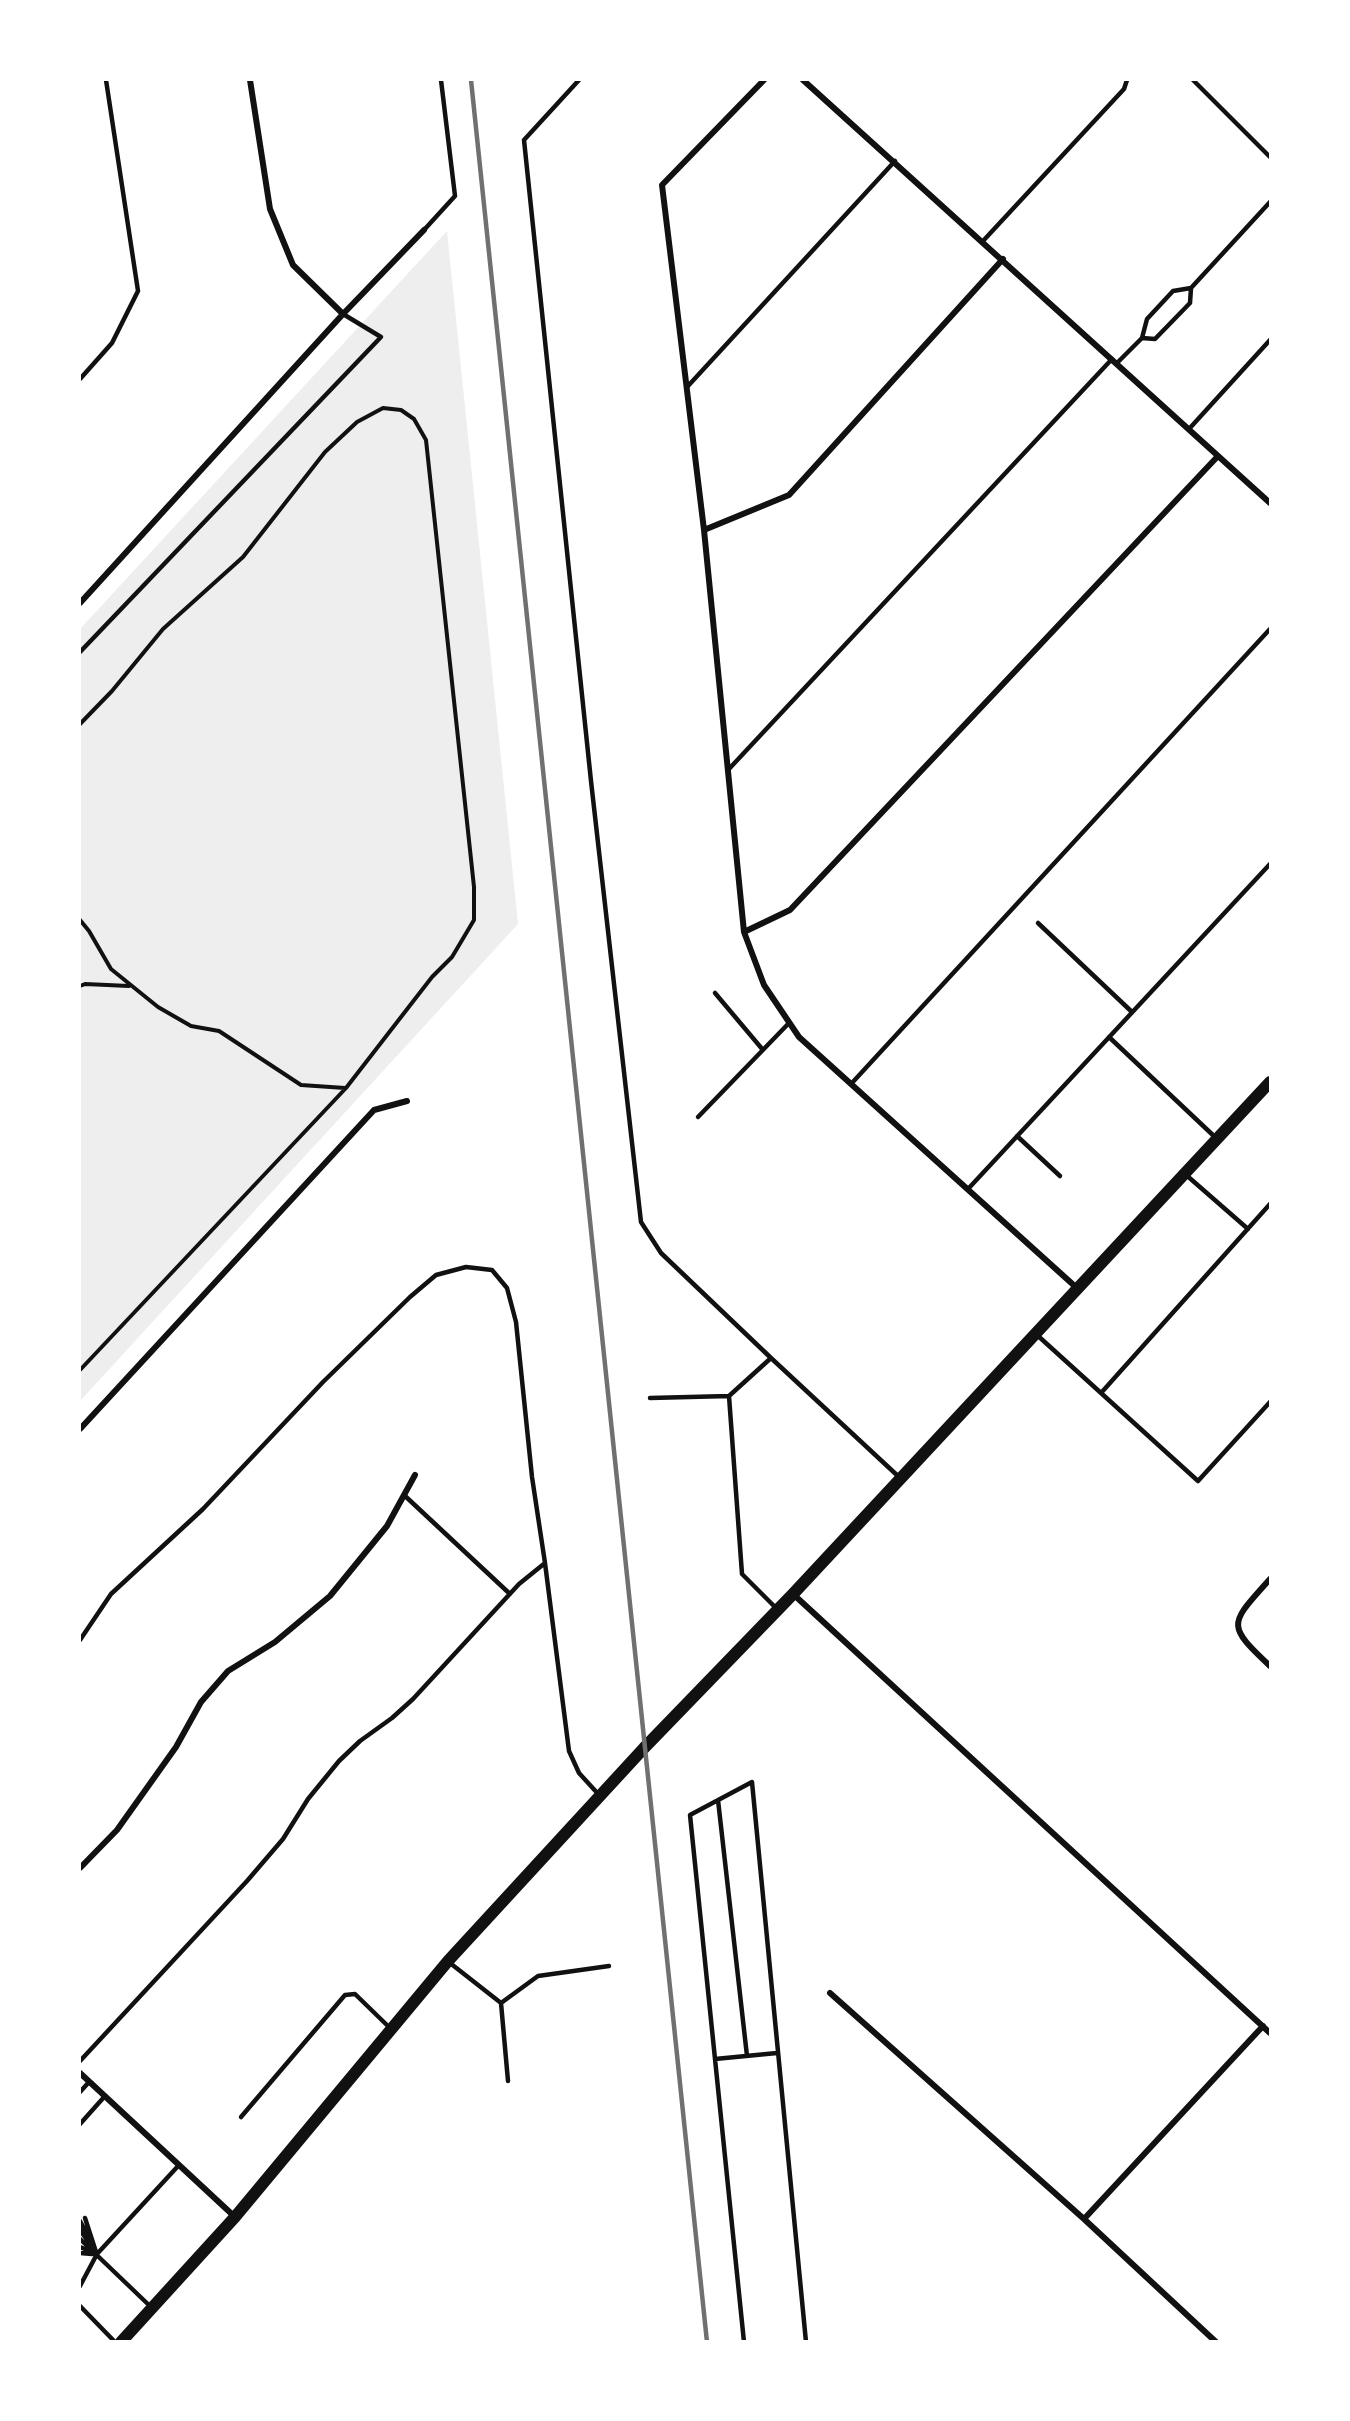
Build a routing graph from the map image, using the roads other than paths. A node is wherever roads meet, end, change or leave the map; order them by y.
1 (106, 80) edge
2 (250, 80) edge
3 (441, 80) edge
4 (579, 80) edge
5 (764, 80) edge
6 (803, 80) edge
7 (1127, 80) edge
8 (1193, 80) edge
9 (1270, 157) edge
10 (895, 161) junction
11 (1270, 202) edge
12 (423, 230) joint
13 (983, 241) junction
14 (1003, 259) junction
15 (1191, 288) junction
16 (343, 314) junction
17 (1142, 338) junction
18 (1270, 340) edge
19 (1114, 361) junction
20 (80, 379) edge
21 (688, 386) junction
22 (1189, 429) junction
23 (1218, 456) junction
24 (1270, 503) edge
25 (704, 530) junction
26 (80, 603) edge
27 (1270, 629) edge
28 (80, 652) edge
29 (728, 770) junction
30 (1270, 864) edge
31 (1038, 923) dead end
32 (744, 932) junction
33 (715, 993) dead end
34 (1132, 1012) junction
35 (789, 1023) junction
36 (1109, 1037) junction
37 (763, 1050) junction
38 (1270, 1082) edge
39 (851, 1084) junction
40 (407, 1101) dead end
41 (698, 1117) dead end
42 (1017, 1136) junction
43 (1217, 1139) junction
44 (1185, 1174) junction
45 (1060, 1176) dead end
46 (968, 1189) junction
47 (1270, 1204) edge
48 (1248, 1229) junction
49 (1078, 1289) junction
50 (1036, 1334) junction
51 (771, 1358) junction
52 (1101, 1393) junction
53 (729, 1396) junction
54 (650, 1398) dead end
55 (1270, 1402) edge
56 (80, 1429) edge
57 (415, 1475) dead end
58 (901, 1479) junction
59 (404, 1495) junction
60 (545, 1563) junction
61 (1270, 1579) edge
62 (510, 1594) junction
63 (793, 1594) junction
64 (778, 1610) junction
65 (80, 1640) edge
66 (1270, 1666) edge
67 (600, 1796) junction
68 (718, 1800) junction
69 (80, 1868) edge
70 (448, 1961) junction
71 (609, 1966) dead end
72 (830, 1993) dead end
73 (501, 2003) junction
74 (1263, 2026) junction
75 (391, 2029) junction
76 (1270, 2033) edge
77 (777, 2053) junction
78 (747, 2056) junction
79 (716, 2059) junction
80 (80, 2061) edge
81 (80, 2073) edge
82 (508, 2081) dead end
83 (89, 2082) junction
84 (80, 2092) edge
85 (105, 2096) junction
86 (240, 2117) dead end
87 (80, 2124) edge
88 (179, 2165) junction
89 (235, 2217) junction
90 (1084, 2219) junction
91 (83, 2220) edge
92 (80, 2230) edge
93 (80, 2239) edge
94 (80, 2249) edge
95 (97, 2254) junction
96 (80, 2286) edge
97 (80, 2306) edge
98 (152, 2308) junction
99 (115, 2342) edge
100 (121, 2342) edge
101 (744, 2342) edge
102 (806, 2342) edge
103 (1216, 2342) edge

1 - 20 lane
2 - 16 street
3 - 12 lane
4 - 51 lane
5 - 21 street
6 - 10 street
7 - 13 lane
8 - 9 lane
10 - 13 street
10 - 21 lane
11 - 15 lane
12 - 16 street
13 - 14 street
14 - 19 street
14 - 25 street
15 - 17 lane
15 - 17 lane
16 - 26 street
16 - 28 lane
17 - 19 lane
18 - 22 lane
19 - 22 street
19 - 29 lane
21 - 25 street
22 - 23 street
23 - 24 street
23 - 32 street
25 - 29 street
27 - 39 lane
29 - 32 street
30 - 34 lane
31 - 34 lane
32 - 35 street
33 - 37 lane
34 - 36 lane
35 - 37 lane
35 - 39 street
36 - 42 lane
36 - 43 lane
37 - 41 lane
38 - 43 main road
39 - 46 street
40 - 56 street
42 - 45 lane
42 - 46 lane
43 - 44 main road
44 - 48 lane
44 - 49 main road
46 - 49 street
47 - 48 lane
48 - 52 lane
49 - 50 main road
50 - 52 lane
50 - 58 main road
51 - 53 lane
51 - 58 lane
52 - 55 lane
53 - 54 lane
53 - 64 lane
57 - 59 street
58 - 63 main road
59 - 62 lane
59 - 69 street
60 - 62 lane
60 - 65 lane
60 - 67 lane
61 - 66 street
62 - 80 lane
63 - 64 main road
63 - 74 street
64 - 67 main road
67 - 70 main road
68 - 77 lane
68 - 78 lane
68 - 79 lane
70 - 73 lane
70 - 75 main road
71 - 73 lane
72 - 90 street
73 - 82 lane
74 - 76 street
74 - 90 street
75 - 86 lane
75 - 89 main road
77 - 78 lane
77 - 102 lane
78 - 79 lane
79 - 101 lane
81 - 83 street
83 - 84 lane
83 - 85 street
85 - 87 lane
85 - 88 street
88 - 89 street
88 - 95 lane
89 - 98 main road
90 - 103 street
91 - 95 lane
92 - 95 lane
93 - 95 lane
94 - 95 lane
94 - 95 lane
95 - 96 lane
95 - 98 lane
97 - 99 lane
98 - 100 main road

